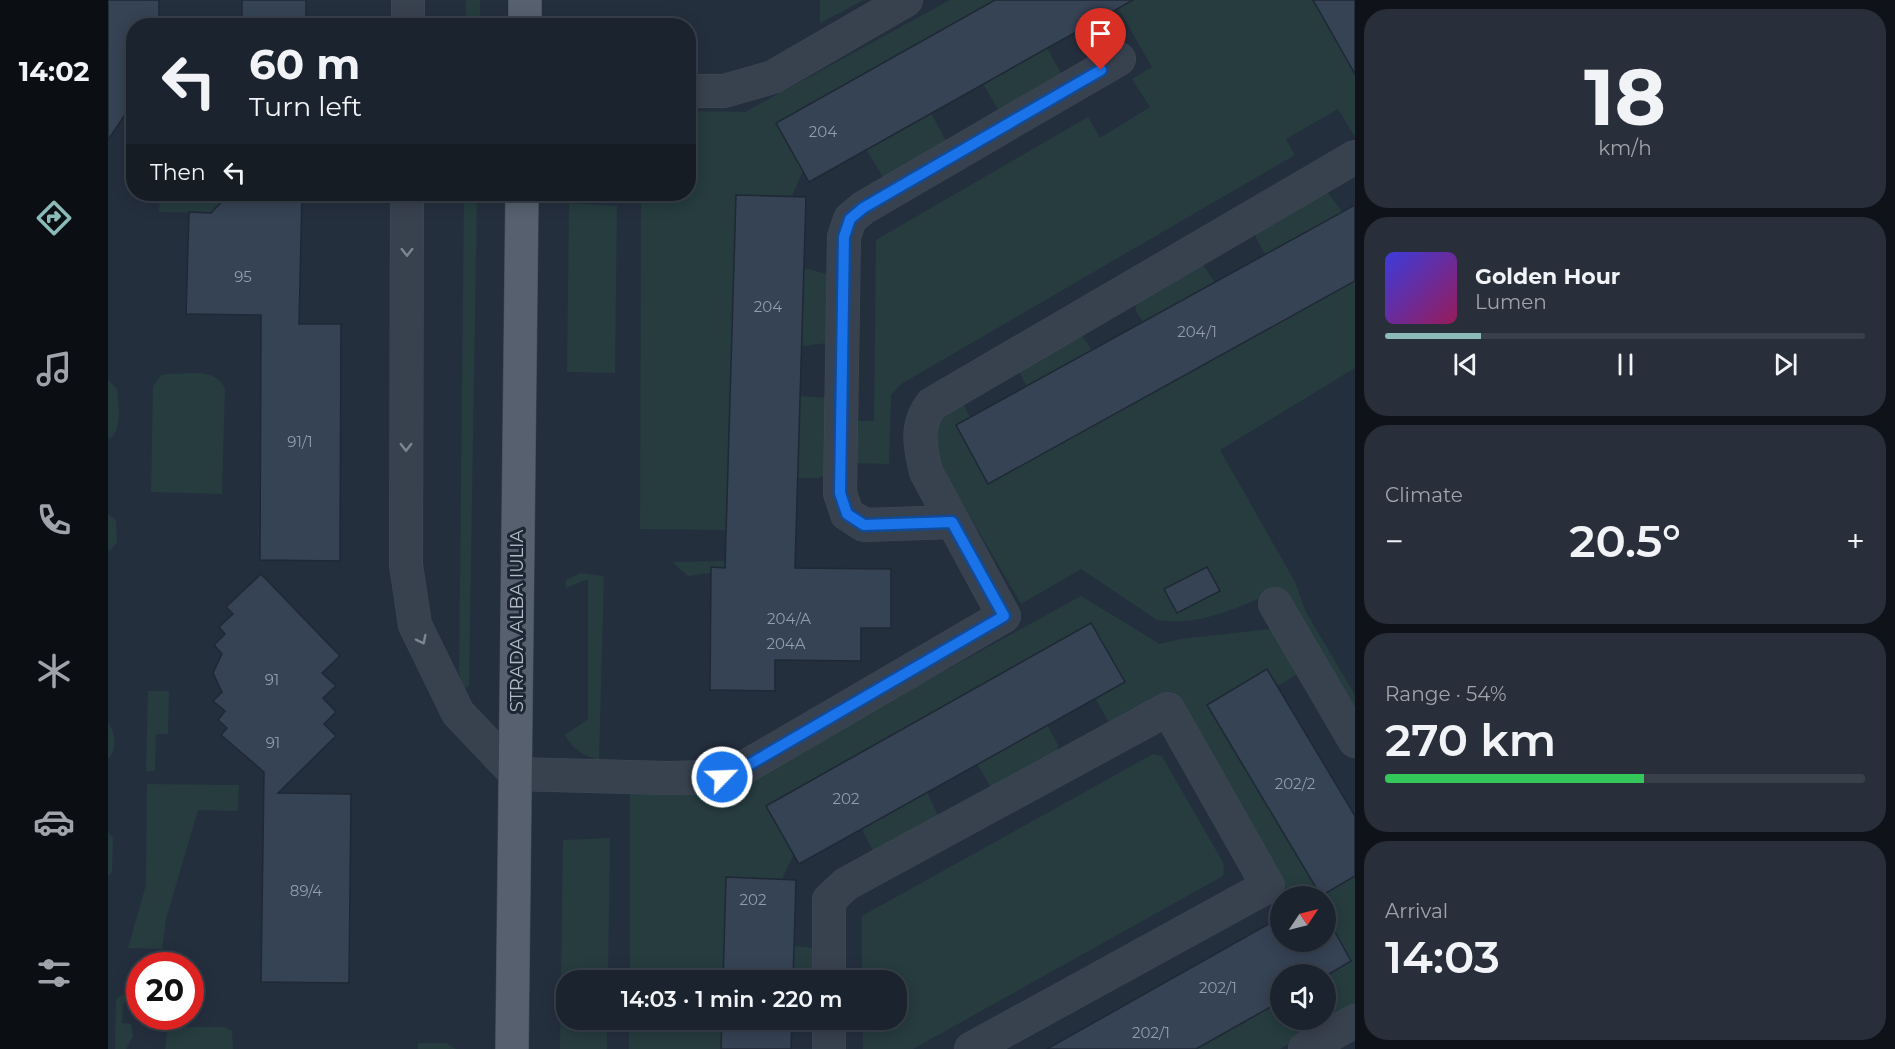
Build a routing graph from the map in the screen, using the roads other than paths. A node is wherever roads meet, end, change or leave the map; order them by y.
1 (408, 0) edge
2 (525, 0) edge
3 (906, 0) edge
4 (408, 18) edge
5 (525, 18) edge
6 (1119, 59) dead end
7 (696, 91) edge
8 (1355, 157) edge
9 (407, 201) edge
10 (522, 201) edge
11 (952, 522) junction
12 (1275, 604) dead end
13 (1355, 741) edge
14 (516, 774) junction
15 (829, 970) edge
16 (1355, 1021) edge
17 (829, 1030) edge
18 (512, 1049) edge
19 (829, 1049) edge
20 (971, 1049) edge
21 (1305, 1049) edge

1 - 4 lane
2 - 5 main road
3 - 7 lane
6 - 11 lane
8 - 11 lane
9 -> 14 lane
10 - 14 main road, STRADA ALBA IULIA
11 - 14 lane
12 - 13 lane
14 - 18 main road, STRADA ALBA IULIA
15 - 20 lane
16 - 21 lane
17 - 19 lane

